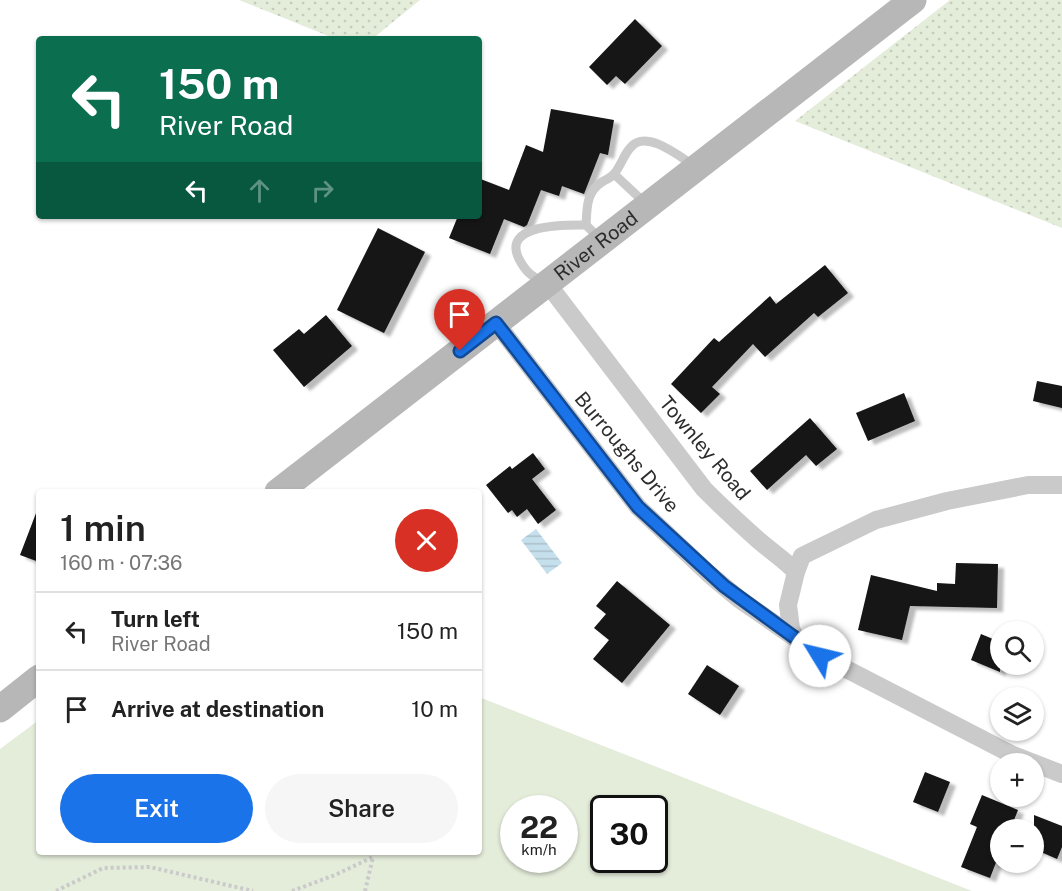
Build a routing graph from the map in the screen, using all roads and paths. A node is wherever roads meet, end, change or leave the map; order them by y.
1 (911, 1) edge
2 (697, 167) junction
3 (614, 174) junction
4 (648, 205) junction
5 (594, 233) junction
6 (547, 284) junction
7 (496, 323) junction
8 (1062, 485) edge
9 (282, 489) edge
10 (796, 572) junction
11 (796, 638) junction
12 (36, 680) edge
13 (0, 709) edge
14 (1062, 774) edge
15 (373, 857) joint
16 (56, 891) edge
17 (253, 891) edge
18 (292, 891) edge
19 (365, 891) edge

1 - 2 street, River Road
2 - 3 lane
2 - 4 street, River Road
3 - 4 lane
3 - 5 lane
4 - 5 street, River Road
5 - 6 street, River Road
5 - 6 lane
6 - 7 street, River Road
6 - 10 street, Townley Road
7 - 9 street, River Road
7 - 11 street, Burroughs Drive
8 - 10 street
10 - 11 street
11 - 14 street, Burroughs Drive
12 - 13 street
15 - 18 path
15 - 19 path
16 - 17 path

